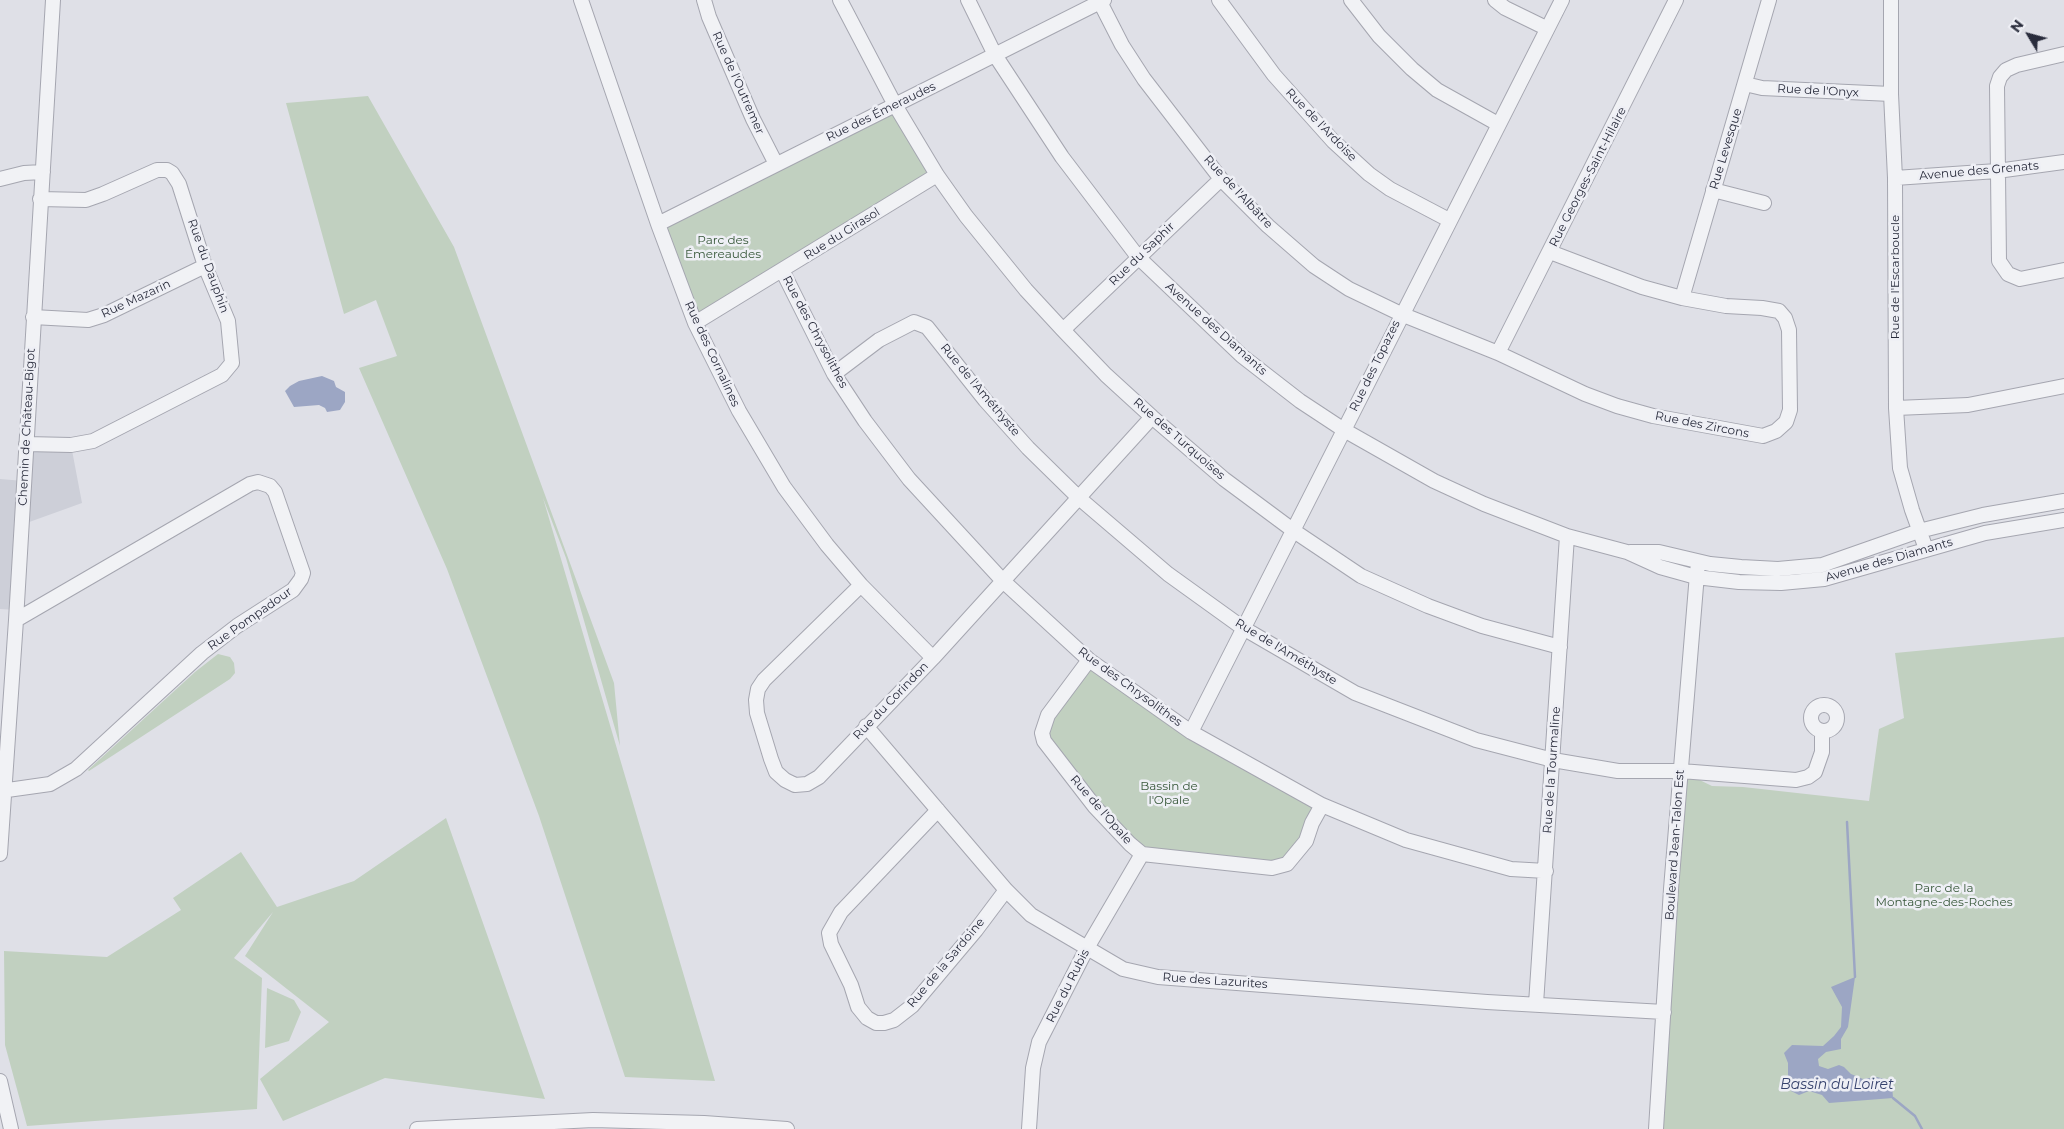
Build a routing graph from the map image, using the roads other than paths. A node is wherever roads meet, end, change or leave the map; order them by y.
1 (53, 0) edge
2 (581, 0) edge
3 (704, 0) edge
4 (840, 0) edge
5 (968, 0) edge
6 (1219, 0) edge
7 (1350, 0) edge
8 (1495, 0) edge
9 (1562, 0) edge
10 (1676, 0) edge
11 (1769, 0) edge
12 (1891, 0) edge
13 (1102, 1) edge
14 (1546, 28) junction
15 (2064, 54) edge
16 (995, 55) junction
17 (1745, 84) junction
18 (1891, 94) junction
19 (895, 105) junction
20 (1498, 124) junction
21 (2064, 162) edge
22 (776, 164) junction
23 (1997, 171) junction
24 (43, 172) junction
25 (937, 175) junction
26 (1222, 178) junction
27 (1895, 178) junction
28 (0, 179) edge
29 (1713, 190) junction
30 (40, 199) junction
31 (1764, 203) dead end
32 (1449, 220) junction
33 (658, 224) junction
34 (1550, 252) junction
35 (1138, 257) junction
36 (205, 266) junction
37 (782, 270) junction
38 (2064, 270) edge
39 (1682, 298) junction
40 (1401, 314) junction
41 (33, 317) junction
42 (695, 323) junction
43 (1063, 330) junction
44 (1498, 353) junction
45 (834, 374) junction
46 (2064, 386) edge
47 (1896, 408) junction
48 (1152, 417) junction
49 (1344, 430) junction
50 (26, 444) junction
51 (1079, 498) junction
52 (2064, 501) edge
53 (2064, 520) edge
54 (1294, 531) junction
55 (1919, 531) junction
56 (1567, 536) junction
57 (1926, 549) junction
58 (1627, 552) junction
59 (1698, 562) junction
60 (1696, 577) junction
61 (1004, 581) junction
62 (861, 585) junction
63 (16, 620) junction
64 (1243, 628) junction
65 (1560, 648) junction
66 (933, 658) junction
67 (1089, 660) junction
68 (866, 726) junction
69 (1822, 731) dead end
70 (1191, 732) junction
71 (1553, 760) junction
72 (1681, 771) junction
73 (2, 791) edge
74 (1322, 805) junction
75 (938, 810) junction
76 (0, 854) edge
77 (1142, 854) junction
78 (1546, 871) junction
79 (1006, 890) junction
80 (1087, 948) junction
81 (1536, 1004) junction
82 (1664, 1012) junction
83 (0, 1081) edge
84 (530, 1127) edge
85 (11, 1129) edge
86 (417, 1129) edge
87 (787, 1129) edge
88 (1029, 1129) edge
89 (1656, 1129) edge

1 - 24 street, Chemin de Château-Bigot
2 - 33 street, Rue des Cornalines
3 - 22 street, Rue de l'Outremer
4 - 19 street, Rue des Turquoises
5 - 16 street, Avenue des Diamants
6 - 32 street, Rue de l'Ardoise
7 - 20 street
8 - 14 street
9 - 14 street, Rue des Topazes
10 - 34 street, Rue Georges-Saint-Hilaire
11 - 17 street, Rue Levesque
12 - 18 street, Rue de l'Escarboucle
13 - 16 street, Rue des Émeraudes
13 - 26 street, Rue de l'Albâtre
14 - 20 street, Rue des Topazes
15 - 23 street
16 - 19 street, Rue des Émeraudes
16 - 35 street, Avenue des Diamants
17 - 18 street, Rue de l'Onyx
17 - 29 street, Rue Levesque
18 - 27 street, Rue de l'Escarboucle
19 - 22 street, Rue des Émeraudes
19 - 25 street, Rue des Turquoises
20 - 32 street, Rue des Topazes
21 - 23 street, Avenue des Grenats
22 - 33 street, Rue des Émeraudes
23 - 27 street, Avenue des Grenats
23 - 38 street
24 - 28 street
24 - 30 street, Chemin de Château-Bigot
25 - 37 street, Rue du Girasol
25 - 43 street, Rue des Turquoises
26 - 35 street, Rue du Saphir
26 - 40 street, Rue de l'Albâtre
27 - 47 street, Rue de l'Escarboucle
29 - 31 street
29 - 39 street, Rue Levesque
30 - 36 street, Rue du Dauphin
30 - 41 street, Chemin de Château-Bigot
32 - 40 street, Rue des Topazes
33 - 42 street, Rue des Cornalines
34 - 39 street, Rue des Zircons
34 - 44 street, Rue Georges-Saint-Hilaire
35 - 43 street, Rue du Saphir
35 - 49 street, Avenue des Diamants
36 - 41 street, Rue Mazarin
36 - 50 street, Rue du Dauphin
37 - 42 street, Rue du Girasol
37 - 45 street, Rue des Chrysolithes
39 - 44 street, Rue des Zircons
40 - 44 street, Rue des Zircons
40 - 49 street, Rue des Topazes
41 - 50 street, Chemin de Château-Bigot
42 - 62 street, Rue des Cornalines
43 - 48 street, Rue des Turquoises
45 - 51 street, Rue de l'Améthyste
45 - 61 street, Rue des Chrysolithes
46 - 47 street
47 - 55 street, Rue de l'Escarboucle
48 - 51 street, Rue du Corindon
48 - 54 street, Rue des Turquoises
49 - 54 street, Rue des Topazes
49 - 56 street, Avenue des Diamants
50 - 63 street, Chemin de Château-Bigot
51 - 61 street, Rue du Corindon
51 - 64 street, Rue de l'Améthyste
52 - 55 street, Avenue des Diamants
53 - 57 street, Avenue des Diamants
54 - 64 street, Rue des Topazes
54 - 65 street, Rue des Turquoises
55 - 57 street, Rue de l'Escarboucle
55 - 59 street, Avenue des Diamants
56 - 58 street, Avenue des Diamants
56 - 65 street, Rue de la Tourmaline
57 - 60 street, Avenue des Diamants
58 - 59 street, Avenue des Diamants
58 - 60 street, Avenue des Diamants
59 - 60 street, Boulevard Jean-Talon Est
60 - 72 street, Boulevard Jean-Talon Est
61 - 66 street, Rue du Corindon
61 - 67 street, Rue des Chrysolithes
62 - 66 street, Rue des Cornalines
62 - 68 street, Rue du Corindon
63 - 73 street, Chemin de Château-Bigot
63 - 73 street, Rue Pompadour
64 - 70 street, Rue des Topazes
64 - 71 street, Rue de l'Améthyste
65 - 71 street, Rue de la Tourmaline
66 - 68 street, Rue du Corindon
67 - 70 street, Rue des Chrysolithes
67 - 77 street, Rue de l'Opale
68 - 75 street, Rue des Lazurites
69 - 72 street, Rue de l'Améthyste
70 - 74 street, Rue des Chrysolithes
71 - 72 street, Rue de l'Améthyste
71 - 78 street, Rue de la Tourmaline
72 - 82 street, Boulevard Jean-Talon Est
73 - 76 street, Chemin de Château-Bigot
74 - 77 street, Rue de l'Opale
74 - 78 street, Rue des Chrysolithes
75 - 79 street, Rue des Lazurites
75 - 79 street, Rue de la Sardoine
77 - 80 street, Rue du Rubis
78 - 81 street, Rue de la Tourmaline
79 - 80 street, Rue des Lazurites
80 - 81 street, Rue des Lazurites
80 - 88 street, Rue du Rubis
81 - 82 street, Rue des Lazurites
82 - 89 street, Boulevard Jean-Talon Est
83 - 85 street
84 - 86 street
84 - 87 street

